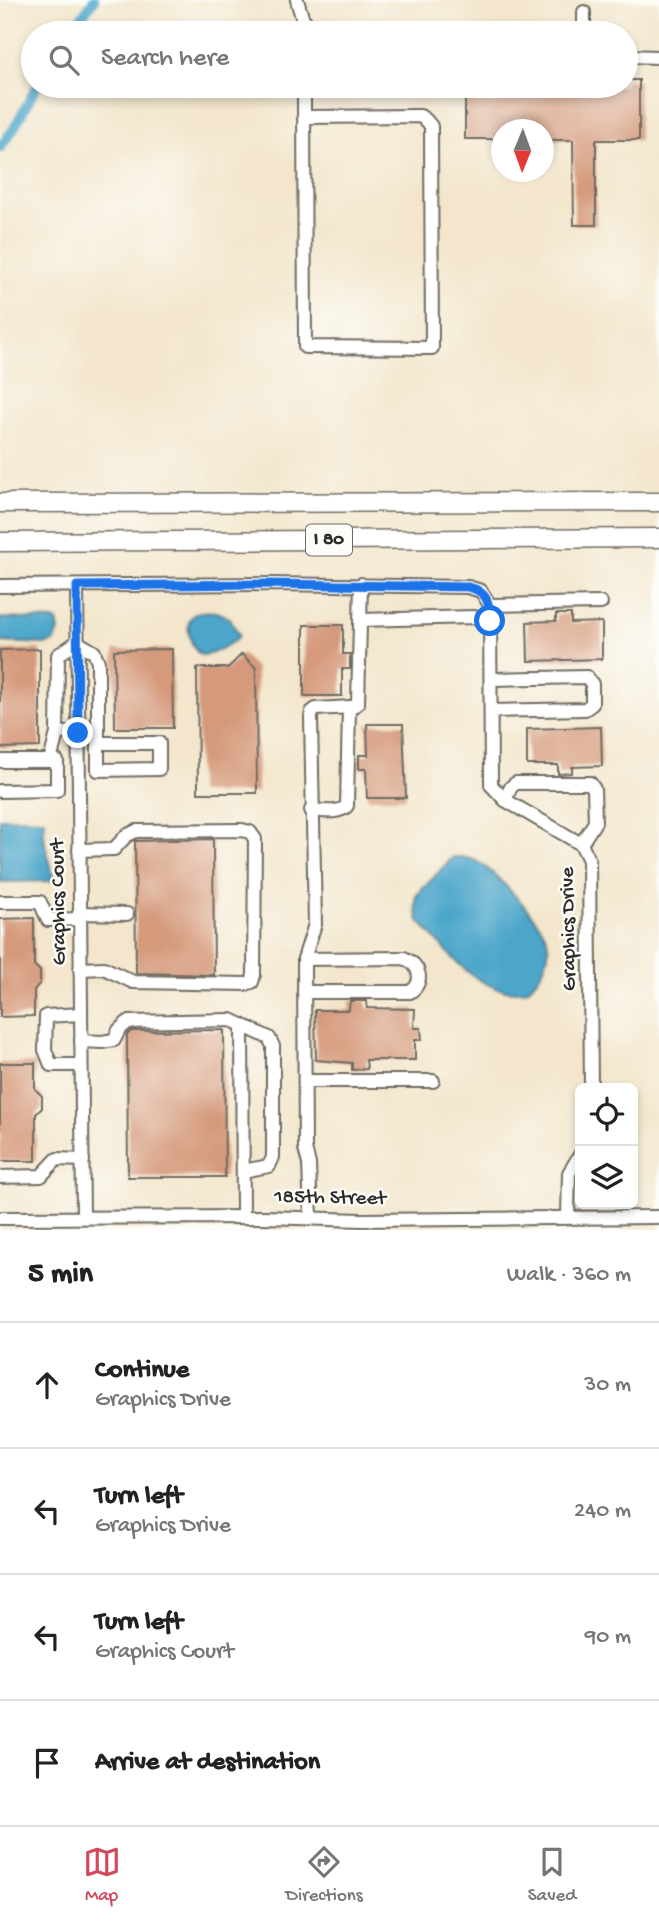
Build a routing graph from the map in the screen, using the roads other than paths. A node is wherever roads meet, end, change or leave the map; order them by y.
1 (297, 0) edge
2 (584, 12) dead end
3 (306, 21) edge
4 (584, 21) edge
5 (638, 56) edge
6 (659, 57) edge
7 (305, 98) edge
8 (304, 117) junction
9 (659, 502) edge
10 (0, 503) edge
11 (659, 538) edge
12 (0, 542) edge
13 (361, 584) junction
14 (0, 586) edge
15 (77, 586) junction
16 (601, 603) dead end
17 (490, 605) junction
18 (361, 620) junction
19 (490, 621) junction
20 (77, 642) junction
21 (491, 679) junction
22 (349, 707) junction
23 (491, 711) junction
24 (57, 733) junction
25 (78, 733) junction
26 (98, 738) junction
27 (0, 761) edge
28 (50, 761) junction
29 (0, 791) edge
30 (505, 800) junction
31 (311, 810) junction
32 (581, 844) junction
33 (79, 850) junction
34 (0, 902) edge
35 (127, 914) dead end
36 (79, 916) junction
37 (304, 959) junction
38 (80, 969) junction
39 (304, 992) junction
40 (81, 1014) junction
41 (242, 1025) junction
42 (81, 1041) junction
43 (81, 1065) junction
44 (305, 1081) junction
45 (433, 1081) dead end
46 (590, 1083) edge
47 (83, 1160) junction
48 (575, 1165) edge
49 (243, 1171) junction
50 (0, 1177) edge
51 (584, 1210) edge
52 (568, 1216) junction
53 (83, 1217) junction
54 (243, 1217) junction
55 (659, 1217) edge
56 (0, 1218) edge
57 (311, 1218) junction
58 (264, 1223) edge
59 (15, 1224) edge
60 (149, 1224) edge

1 - 3 street
2 - 4 street
5 - 6 street
7 - 8 street
8 - 8 street
9 - 10 highway, I 80
11 - 12 highway, I 80
13 - 15 street
13 - 17 street
13 - 18 street
14 - 15 street
15 - 20 street, Graphics Court
16 - 17 street
17 - 19 street
18 - 19 street
18 - 22 street
19 - 21 street
20 - 24 street
20 - 25 street, Graphics Court
20 - 26 street
21 - 23 street
21 - 23 street
22 - 31 street
22 - 31 street
23 - 30 street
24 - 25 street
24 - 28 street
25 - 26 street
25 - 33 street, Graphics Court
26 - 26 street
27 - 28 street
28 - 29 street
30 - 32 street, Graphics Drive
30 - 32 street
31 - 37 street
32 - 46 street, Graphics Drive
33 - 36 street, Graphics Court
33 - 38 street
34 - 36 street
35 - 36 street
36 - 38 street, Graphics Court
37 - 39 street
37 - 39 street
38 - 40 street, Graphics Court
39 - 44 street
40 - 42 street, Graphics Court
40 - 43 street
41 - 42 street
41 - 49 street
41 - 49 street
42 - 43 street, Graphics Court
43 - 47 street, Graphics Court
44 - 45 street
44 - 57 street
47 - 50 street
47 - 53 street, Graphics Court
48 - 52 street
49 - 54 street
51 - 52 street, 185th Street
51 - 55 street, 185th Street
52 - 57 street, 185th Street
53 - 59 street, 185th Street
53 - 60 street, 185th Street
54 - 58 street, 185th Street
54 - 60 street, 185th Street
56 - 59 street, 185th Street
57 - 58 street, 185th Street

